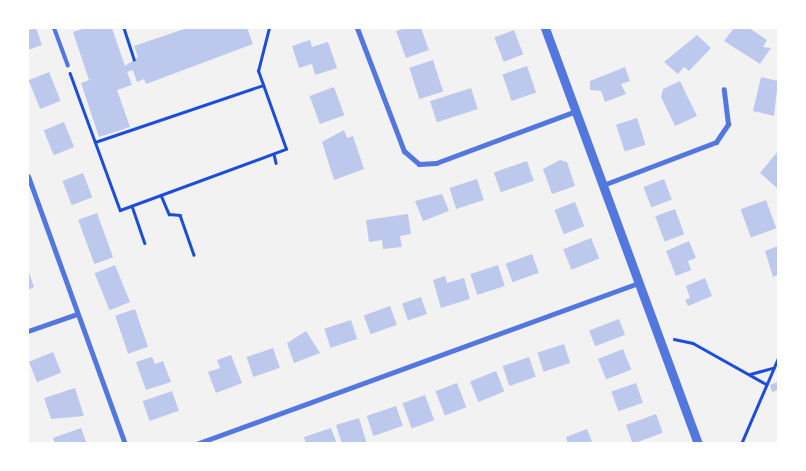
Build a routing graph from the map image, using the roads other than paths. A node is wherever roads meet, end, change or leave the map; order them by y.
1 (54, 28) edge
2 (357, 28) edge
3 (545, 28) edge
4 (68, 66) dead end
5 (724, 89) dead end
6 (576, 111) junction
7 (28, 176) edge
8 (603, 185) junction
9 (638, 283) junction
10 (77, 314) junction
11 (28, 331) edge
12 (125, 444) edge
13 (196, 444) edge
14 (698, 444) edge

1 - 4 lane
2 - 6 street
3 - 6 street
5 - 8 street
6 - 8 street
7 - 10 street
8 - 9 street
9 - 13 street
9 - 14 street
10 - 11 street
10 - 12 street

